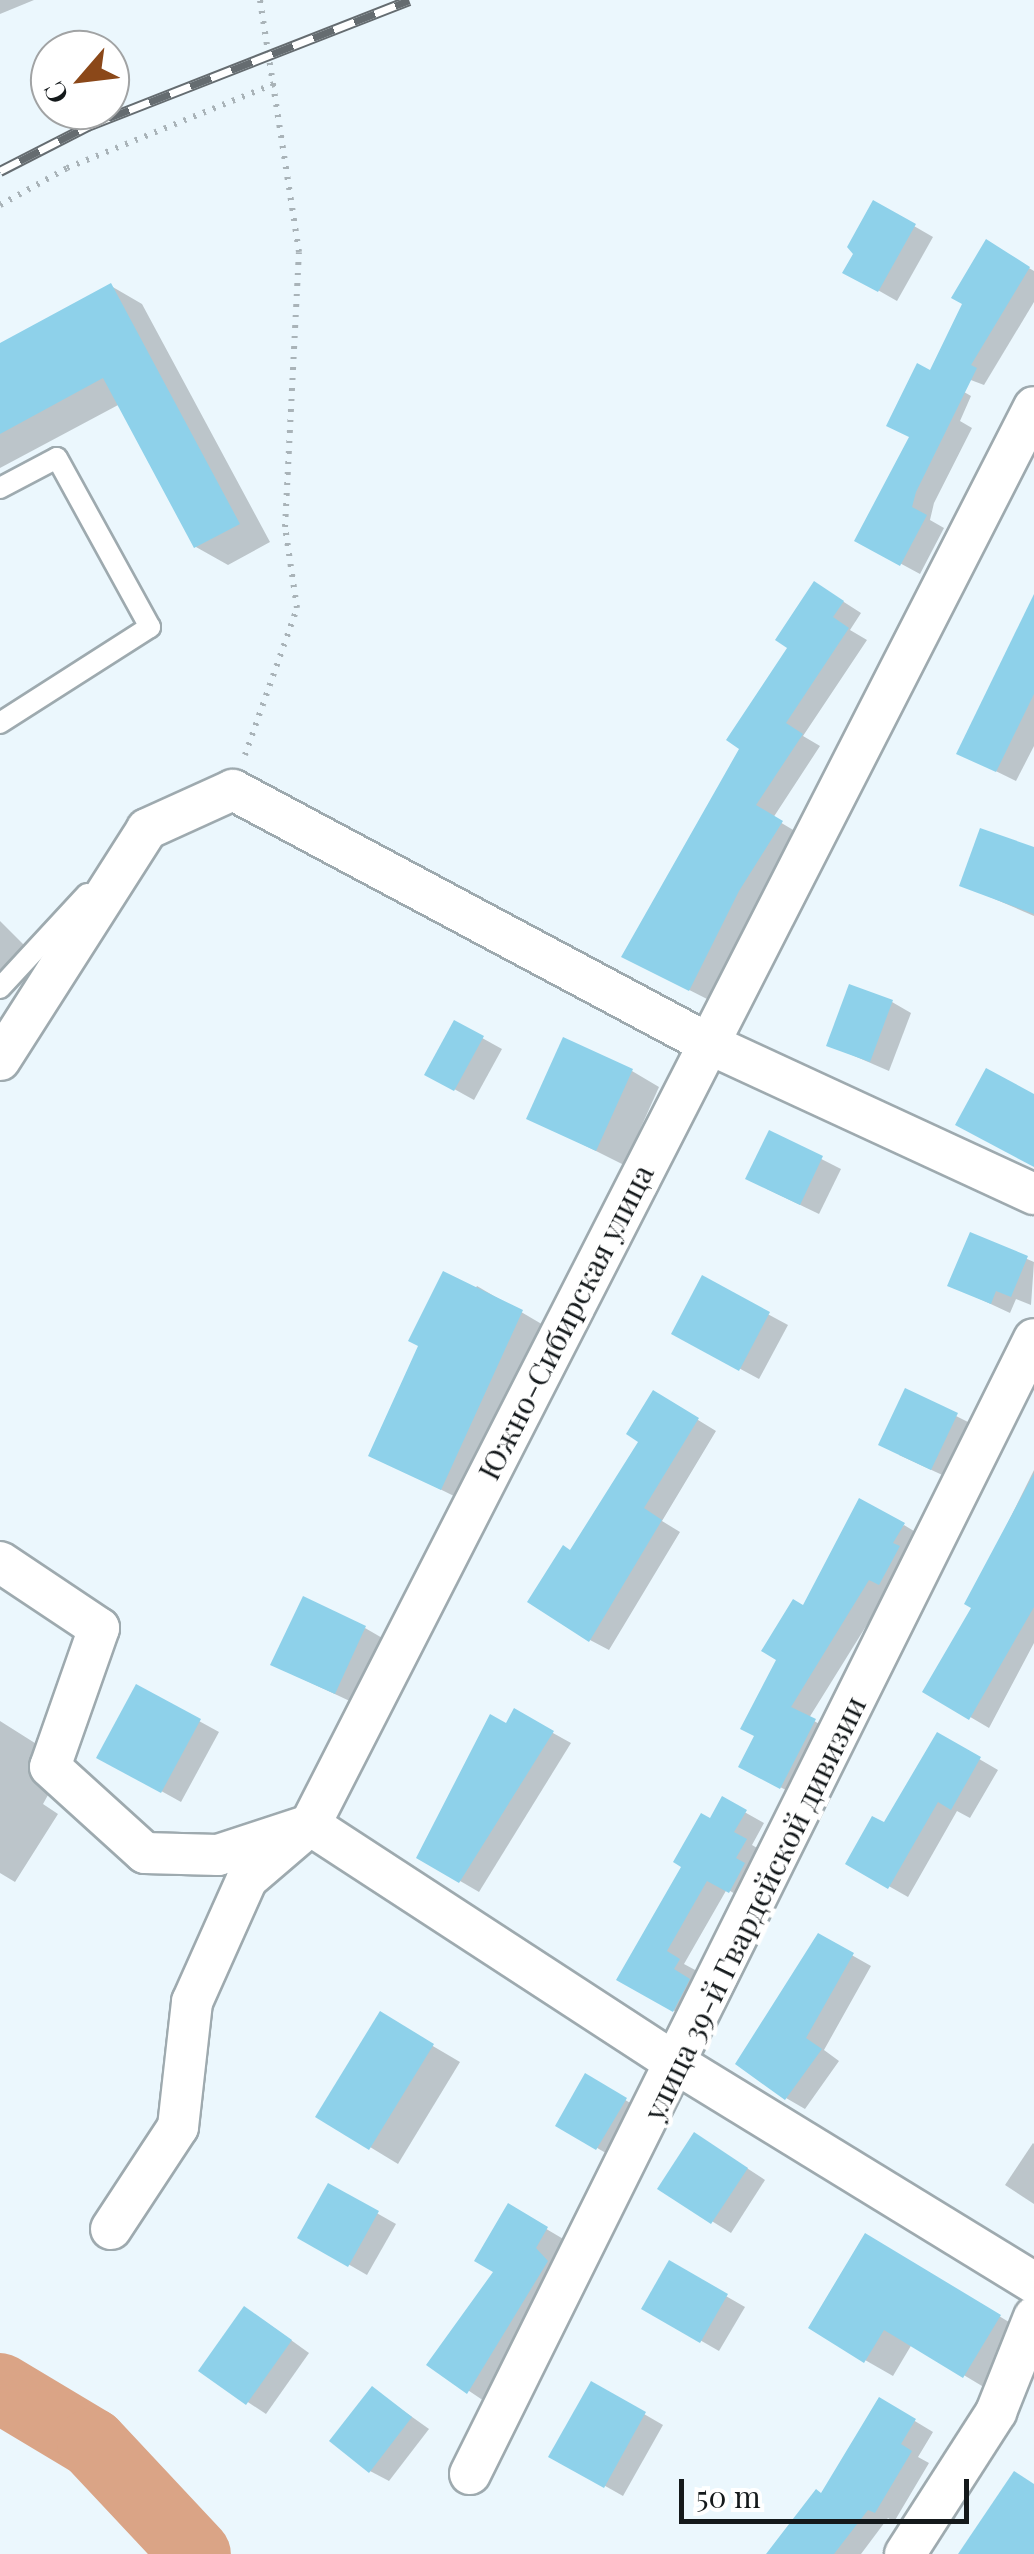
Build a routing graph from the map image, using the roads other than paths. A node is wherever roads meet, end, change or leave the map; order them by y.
1 (1034, 407) edge
2 (0, 488) edge
3 (0, 724) edge
4 (147, 830) junction
5 (0, 988) edge
6 (707, 1043) junction
7 (0, 1060) edge
8 (1034, 1194) edge
9 (1034, 1340) edge
10 (0, 1562) edge
11 (310, 1825) junction
12 (677, 2064) junction
13 (111, 2229) dead end
14 (1034, 2283) edge
15 (1034, 2317) edge
16 (470, 2474) dead end
17 (905, 2554) edge

1 - 6 street, Южно-Сибирская улица
2 - 3 lane
4 - 5 lane
4 - 6 street
4 - 7 street
6 - 8 street
6 - 11 street, Южно-Сибирская улица
9 - 12 street, улица 39-й Гвардейской дивизии
10 - 11 street
11 - 12 street
11 - 13 street, Южно-Сибирская улица
12 - 14 street
12 - 16 street, улица 39-й Гвардейской дивизии
15 - 17 street

